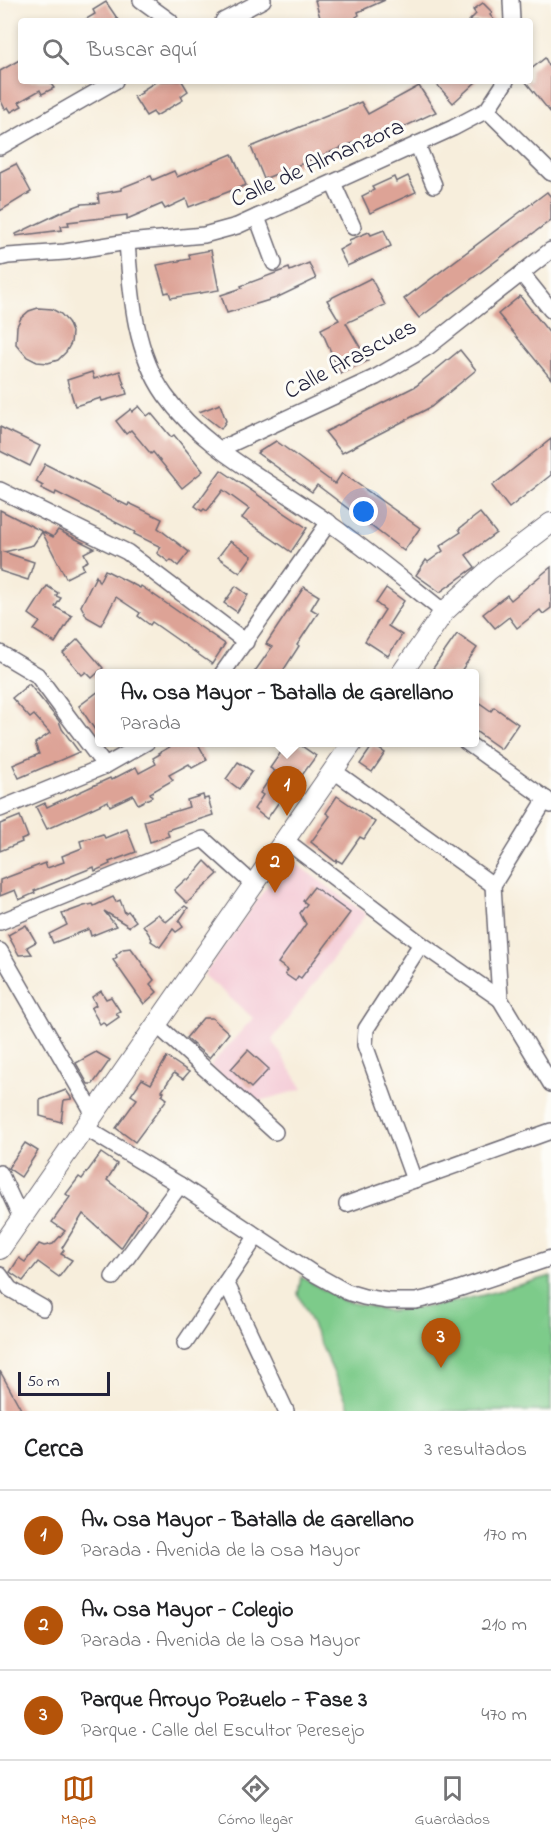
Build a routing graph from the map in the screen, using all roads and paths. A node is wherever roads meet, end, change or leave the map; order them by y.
1 (141, 0) edge
2 (262, 0) edge
3 (511, 0) edge
4 (166, 18) edge
5 (229, 18) edge
6 (512, 18) edge
7 (110, 84) edge
8 (504, 84) edge
9 (487, 110) junction
10 (417, 144) junction
11 (0, 147) edge
12 (551, 173) edge
13 (333, 183) junction
14 (434, 185) dead end
15 (257, 217) junction
16 (353, 227) dead end
17 (127, 242) junction
18 (551, 250) edge
19 (0, 258) edge
20 (274, 263) dead end
21 (522, 274) junction
22 (551, 310) edge
23 (220, 449) junction
24 (0, 490) edge
25 (329, 522) junction
26 (551, 523) edge
27 (444, 612) junction
28 (246, 642) junction
29 (0, 653) edge
30 (226, 669) edge
31 (404, 669) edge
32 (138, 747) edge
33 (350, 747) edge
34 (473, 747) edge
35 (105, 766) junction
36 (334, 771) junction
37 (548, 802) edge
38 (0, 809) edge
39 (285, 840) junction
40 (254, 885) junction
41 (493, 885) junction
42 (0, 922) edge
43 (421, 944) junction
44 (0, 951) edge
45 (500, 999) junction
46 (157, 1025) junction
47 (551, 1084) edge
48 (89, 1120) junction
49 (551, 1131) edge
50 (275, 1132) dead end
51 (0, 1173) edge
52 (414, 1180) junction
53 (180, 1185) junction
54 (347, 1204) dead end
55 (21, 1218) junction
56 (256, 1237) junction
57 (0, 1249) edge
58 (551, 1258) edge
59 (0, 1275) edge
60 (113, 1277) dead end
61 (226, 1282) junction
62 (43, 1308) dead end
63 (185, 1343) dead end
64 (286, 1411) edge

1 - 4 street
2 - 5 street
3 - 6 street
7 - 11 street
8 - 9 street, Calle de Almanzora
9 - 10 street, Calle de Almanzora
9 - 12 street
10 - 13 street, Calle de Almanzora
10 - 14 street
13 - 15 street, Calle de Almanzora
13 - 16 street
15 - 17 street, Calle de Almanzora
15 - 20 street
17 - 19 street, Calle de Almanzora
17 - 23 street
18 - 21 street, Calle Arascues
21 - 22 street
21 - 23 street, Calle Arascues
23 - 25 street
24 - 28 street
25 - 27 street
25 - 28 street
26 - 27 main road
27 - 31 main road
28 - 30 street
29 - 35 street
32 - 35 street
33 - 36 main road
34 - 37 street
35 - 38 street
36 - 39 main road
36 - 41 street
37 - 41 street
39 - 40 main road
39 - 43 street
40 - 42 street
40 - 46 main road
41 - 45 street
43 - 45 street
43 - 52 street
44 - 48 street
45 - 47 street
46 - 48 main road
46 - 50 street
48 - 53 street
48 - 55 main road
49 - 52 street
51 - 55 street
52 - 54 street
53 - 56 street
53 - 60 street
55 - 57 main road
56 - 58 street
56 - 61 street
59 - 62 street
61 - 63 street
61 - 64 street

